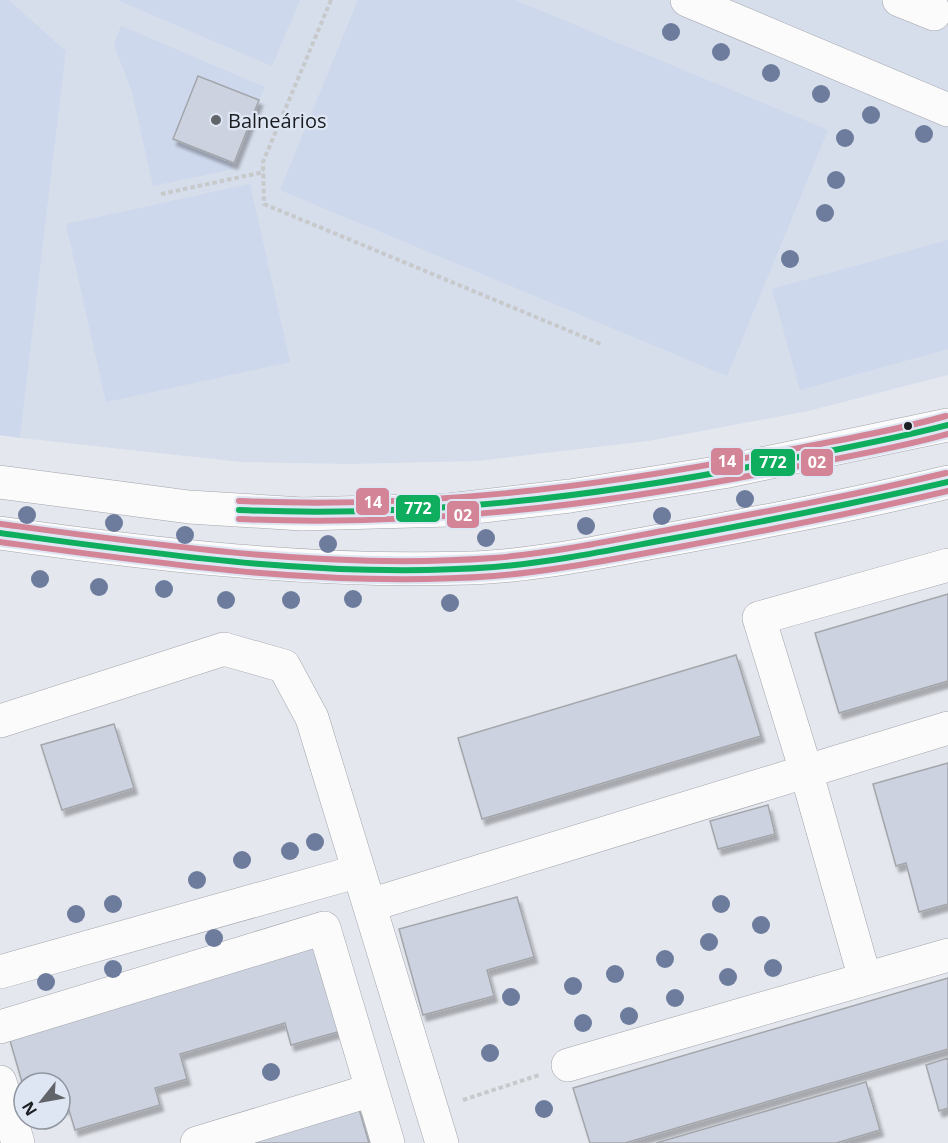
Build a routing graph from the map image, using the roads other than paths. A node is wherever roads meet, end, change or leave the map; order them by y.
1 (687, 0) edge
2 (899, 0) edge
3 (930, 0) edge
4 (948, 110) edge
5 (948, 425) edge
6 (0, 482) edge
7 (948, 482) edge
8 (0, 533) edge
9 (948, 565) edge
10 (0, 721) edge
11 (948, 728) edge
12 (806, 771) junction
13 (359, 871) junction
14 (369, 905) junction
15 (948, 955) edge
16 (0, 972) edge
17 (865, 979) junction
18 (0, 1027) edge
19 (568, 1065) road end
20 (0, 1082) edge
21 (372, 1090) junction
22 (18, 1143) edge
23 (198, 1143) edge
24 (388, 1143) edge
25 (442, 1143) edge

1 - 4 main road
2 - 3 main road
5 - 6 main road
7 - 8 main road
9 - 12 main road
10 - 13 main road
11 - 12 main road
12 - 14 main road
12 - 17 main road
13 - 14 main road
13 - 16 main road
14 - 25 main road
15 - 17 main road
17 - 19 main road
18 - 21 main road
20 - 22 main road
21 - 23 main road
21 - 24 main road

